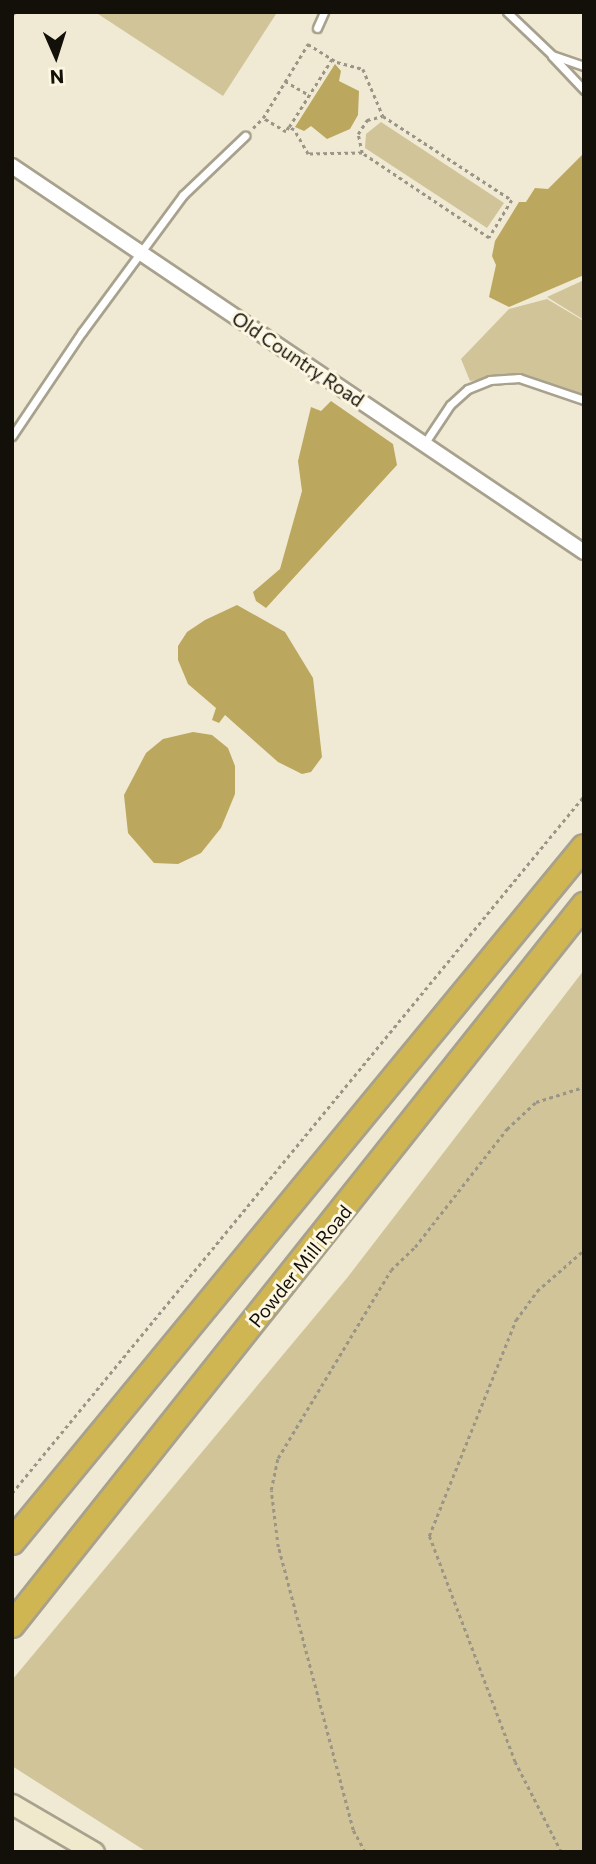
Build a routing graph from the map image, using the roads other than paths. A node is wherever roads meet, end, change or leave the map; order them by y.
1 (324, 12) edge
2 (507, 12) edge
3 (317, 28) dead end
4 (552, 55) junction
5 (584, 66) edge
6 (584, 90) edge
7 (245, 136) road end
8 (12, 166) edge
9 (142, 253) junction
10 (584, 400) edge
11 (12, 436) edge
12 (424, 444) junction
13 (584, 552) edge
14 (584, 847) edge
15 (584, 905) edge
16 (12, 1542) edge
17 (12, 1625) edge
18 (12, 1804) edge
19 (94, 1852) edge

1 - 3 lane
2 - 4 lane
4 - 5 lane
4 - 6 lane
7 - 9 lane
8 - 9 street, Old Country Road
9 - 11 lane
9 - 12 street, Old Country Road
10 - 12 lane
12 - 13 street, Old Country Road
14 - 16 highway
15 - 17 highway, Powder Mill Road
18 - 19 street

